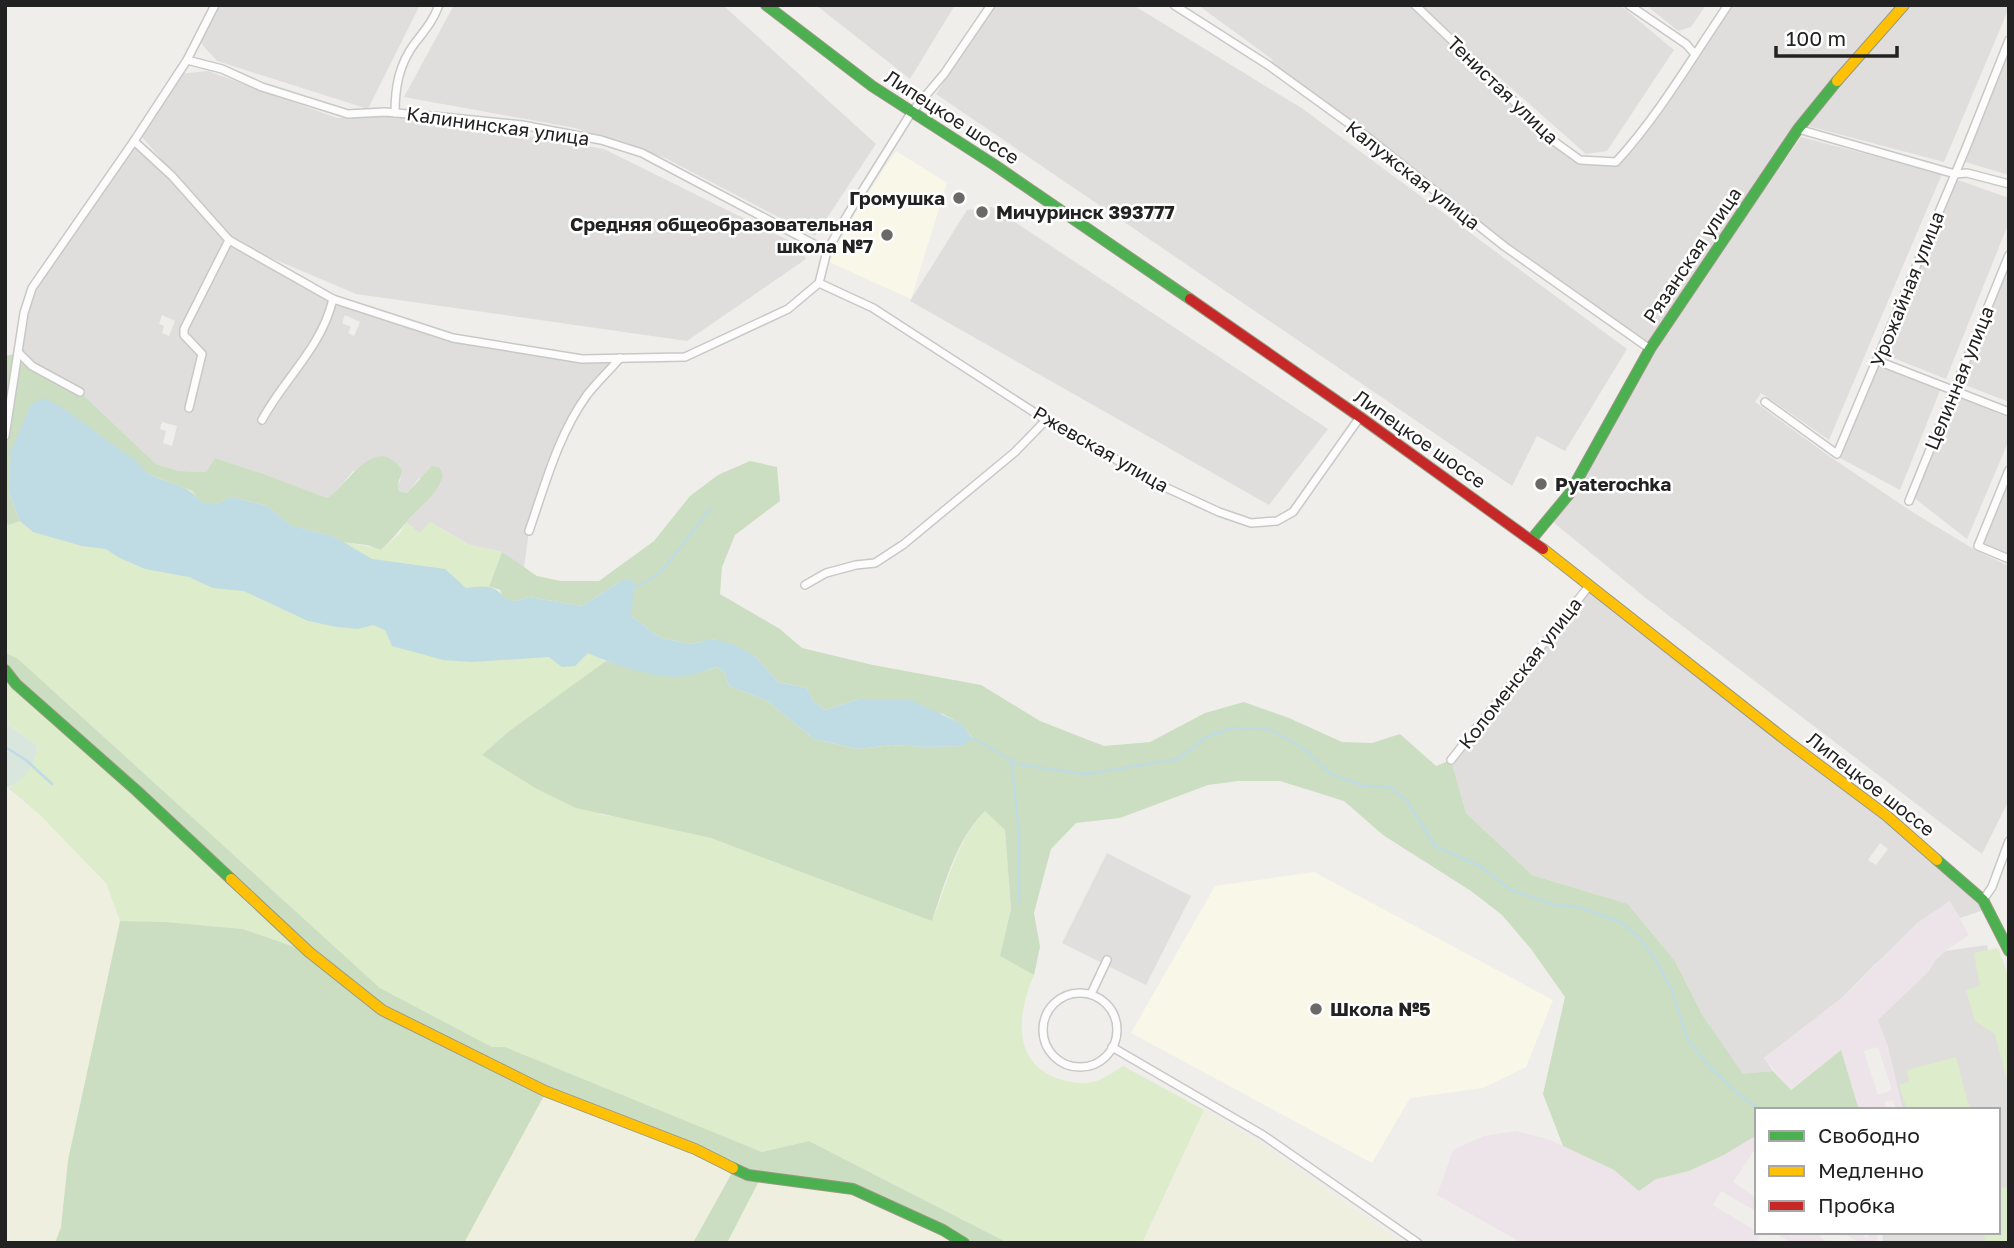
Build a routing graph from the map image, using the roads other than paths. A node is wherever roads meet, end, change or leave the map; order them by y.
1 (215, 5) edge
2 (439, 5) edge
3 (766, 5) edge
4 (991, 5) edge
5 (1174, 5) edge
6 (1415, 5) edge
7 (1629, 5) edge
8 (1728, 5) edge
9 (1905, 5) edge
10 (2009, 40) edge
11 (1694, 53) junction
12 (187, 60) junction
13 (395, 113) junction
14 (911, 113) junction
15 (1798, 130) junction
16 (134, 141) junction
17 (1955, 174) junction
18 (2009, 184) edge
19 (229, 240) junction
20 (827, 251) junction
21 (2009, 255) edge
22 (819, 283) junction
23 (333, 299) junction
24 (1650, 349) junction
25 (19, 353) junction
26 (620, 358) junction
27 (1878, 361) junction
28 (1955, 389) junction
29 (80, 393) dead end
30 (1765, 402) dead end
31 (189, 408) dead end
32 (2009, 412) edge
33 (1360, 418) junction
34 (261, 420) dead end
35 (1046, 420) junction
36 (5, 436) edge
37 (2009, 470) edge
38 (1909, 502) dead end
39 (529, 531) dead end
40 (1531, 540) junction
41 (2009, 559) edge
42 (805, 585) dead end
43 (1589, 586) junction
44 (5, 670) edge
45 (1451, 760) dead end
46 (2009, 841) edge
47 (2005, 858) edge
48 (1983, 900) junction
49 (2009, 951) edge
50 (1107, 960) dead end
51 (1091, 994) junction
52 (1112, 1047) junction
53 (964, 1243) edge
54 (1418, 1243) edge

1 - 12 street
2 - 13 street, Калининская улица
3 - 14 street, Липецкое шоссе
4 - 14 street
5 - 24 street, Калужская улица
6 - 11 street, Тенистая улица
7 - 11 street
8 - 11 street, Тенистая улица
9 - 15 street, Рязанская улица
10 - 17 street, Урожайная улица
12 - 13 street, Калининская улица
12 - 16 street
13 - 20 street, Калининская улица
14 - 20 street
14 - 33 street, Липецкое шоссе
15 - 17 street
15 - 24 street, Рязанская улица
16 - 19 street
16 - 25 street
17 - 18 street
17 - 27 street, Урожайная улица
19 - 23 street
19 - 31 street
20 - 22 street
21 - 28 street, Целинная улица
22 - 26 street
22 - 35 street, Ржевская улица
23 - 26 street
23 - 34 street
24 - 40 street, Рязанская улица
25 - 29 street
25 - 36 street
26 - 39 street
27 - 28 street
27 - 30 street, Урожайная улица
28 - 32 street
28 - 38 street, Целинная улица
33 - 35 street, Ржевская улица
33 - 40 street, Липецкое шоссе
35 - 42 street
37 - 41 street
40 - 43 street, Липецкое шоссе
43 - 45 street, Коломенская улица
43 - 48 street, Липецкое шоссе
44 - 53 street
46 - 47 street
47 - 48 street
48 - 49 street, Липецкое шоссе
50 - 51 street
51 - 52 street
51 - 52 street
52 - 54 street

